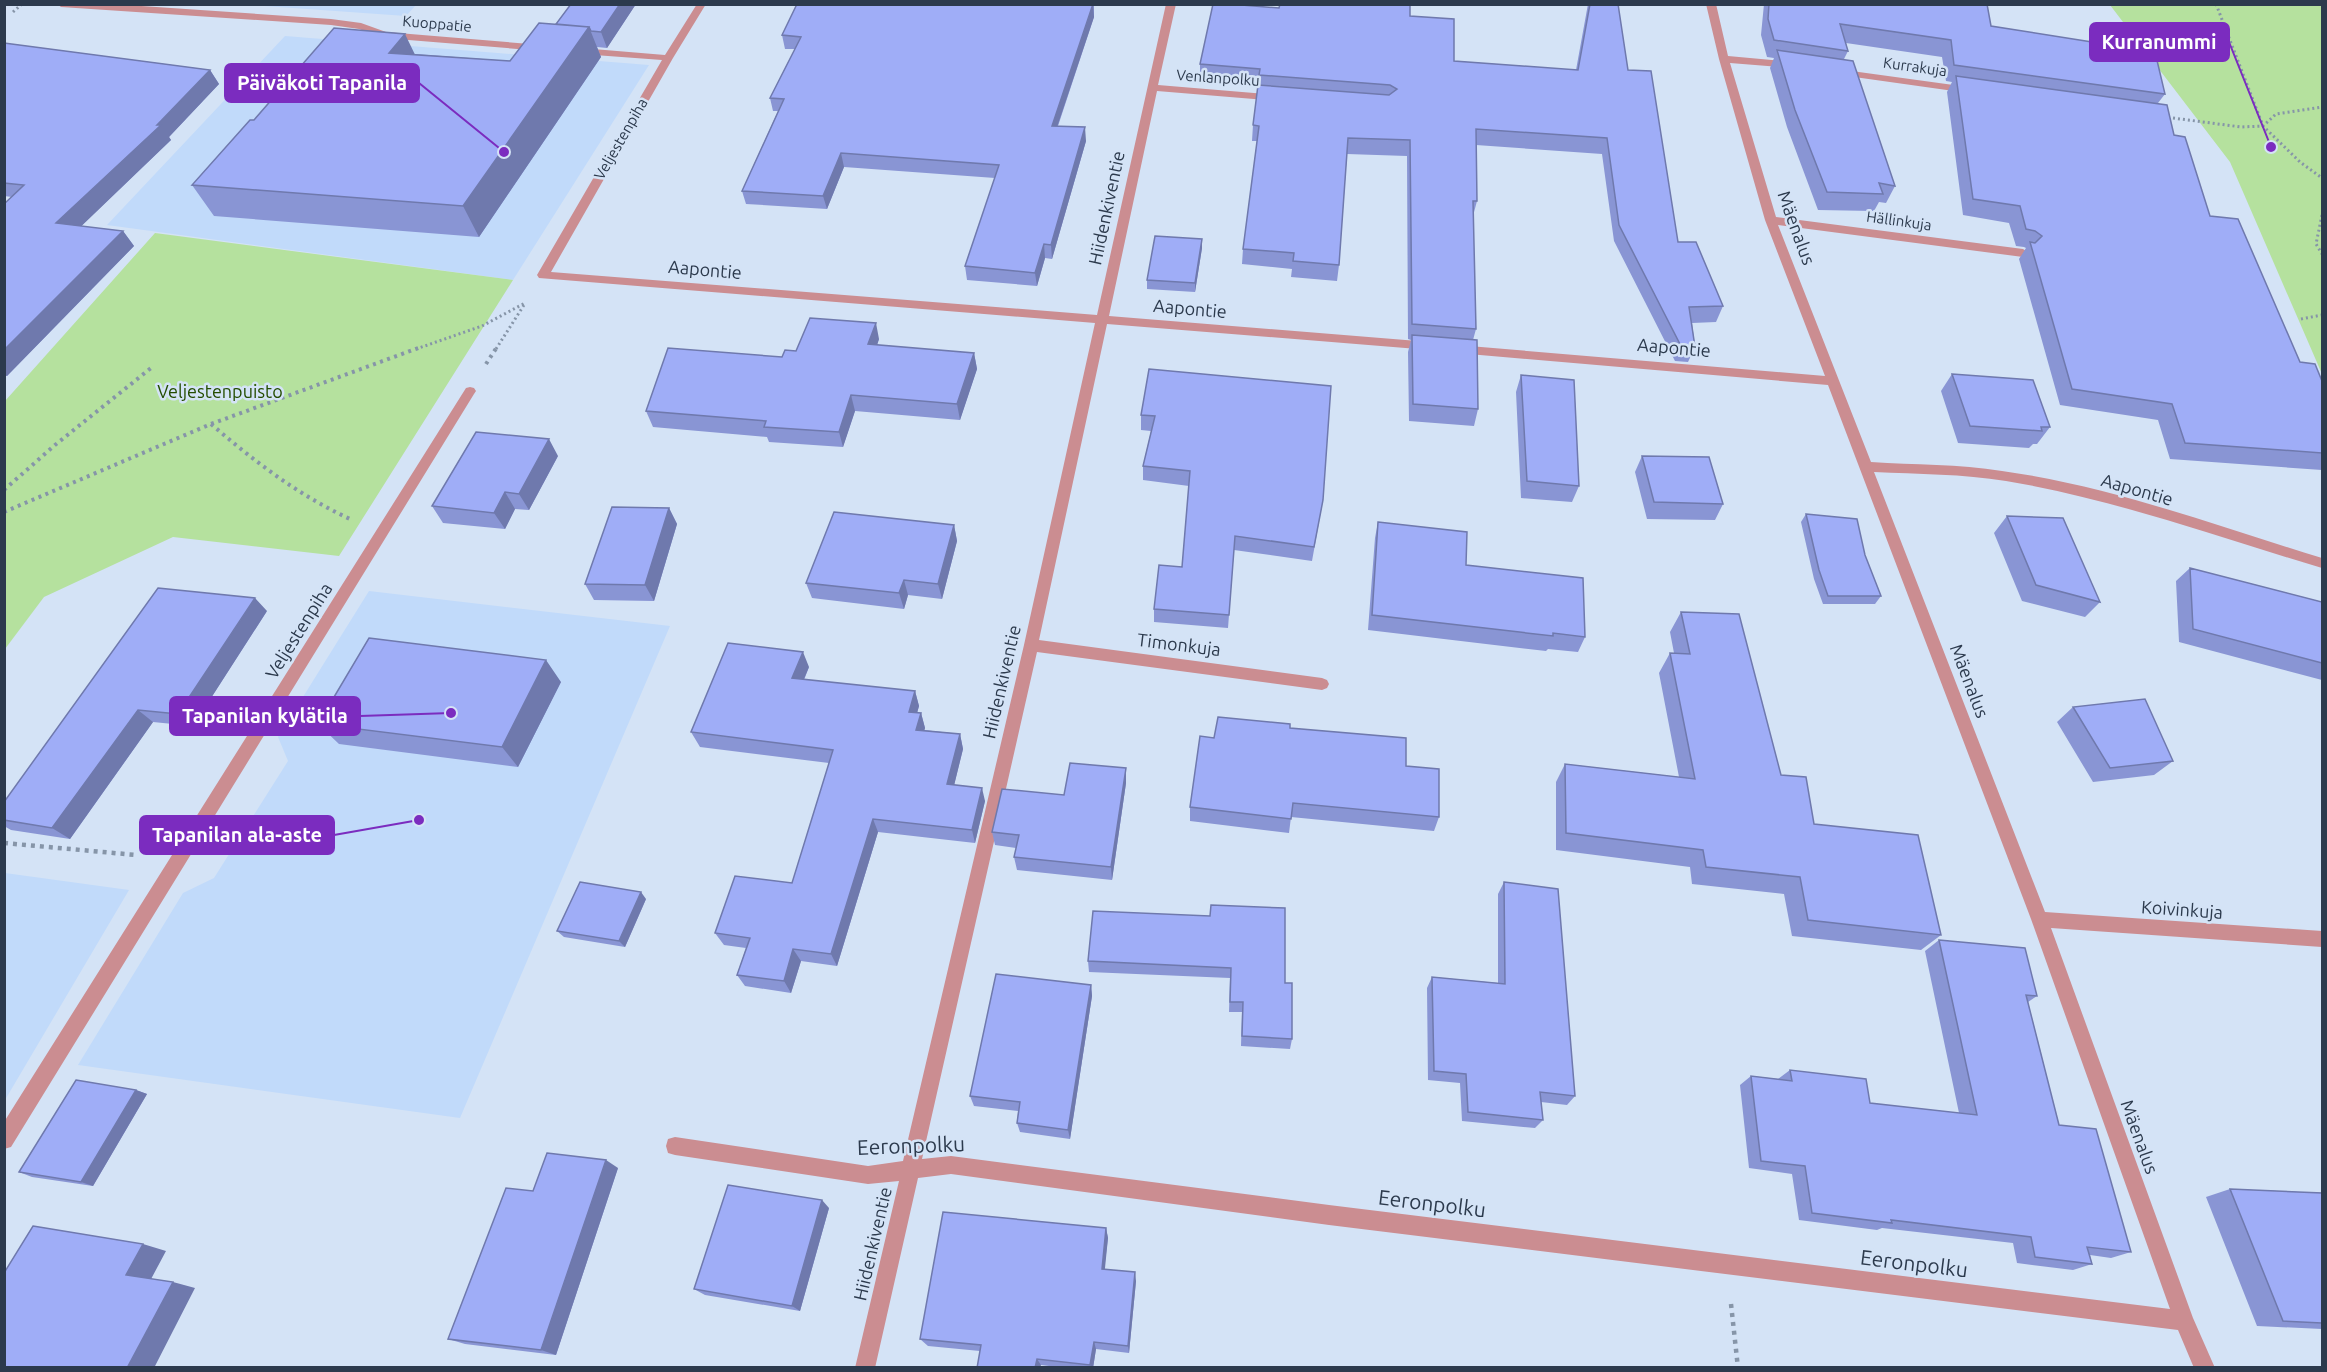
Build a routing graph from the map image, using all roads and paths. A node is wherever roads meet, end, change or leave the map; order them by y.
1 (22, 4) edge
2 (61, 4) edge
3 (702, 4) edge
4 (1172, 4) edge
5 (1712, 4) edge
6 (2216, 4) edge
7 (13, 12) dead end
8 (559, 49) edge
9 (570, 50) edge
10 (668, 58) junction
11 (1724, 59) junction
12 (1809, 68) edge
13 (1830, 70) edge
14 (1154, 88) junction
15 (1977, 91) edge
16 (1294, 99) edge
17 (2322, 107) edge
18 (2173, 118) edge
19 (2263, 126) junction
20 (2322, 178) edge
21 (2322, 215) edge
22 (1771, 220) junction
23 (2023, 253) edge
24 (2322, 254) edge
25 (543, 275) joint
26 (525, 303) dead end
27 (2322, 315) edge
28 (2301, 318) dead end
29 (1102, 320) junction
30 (510, 324) dead end
31 (151, 368) dead end
32 (1833, 381) junction
33 (470, 391) joint
34 (211, 424) junction
35 (1867, 467) junction
36 (4, 490) edge
37 (4, 512) edge
38 (372, 552) junction
39 (2322, 563) edge
40 (1030, 645) junction
41 (1322, 684) dead end
42 (4, 843) edge
43 (179, 859) junction
44 (2039, 919) junction
45 (2322, 939) edge
46 (4, 1140) edge
47 (675, 1146) dead end
48 (910, 1171) junction
49 (1726, 1265) junction
50 (2184, 1321) junction
51 (865, 1368) edge
52 (1738, 1368) edge
53 (2205, 1368) edge

1 - 7 path
2 - 8 street, Kuoppatie
3 - 10 street, Veljestenpiha
4 - 14 street, Hiidenkiventie
5 - 11 street, Mäenalus
6 - 19 path
9 - 10 street
10 - 25 street, Veljestenpiha
11 - 12 street
11 - 22 street, Mäenalus
13 - 15 street, Kurrakuja
14 - 16 street, Venlanpolku
14 - 29 street, Hiidenkiventie
17 - 19 path
18 - 19 path
19 - 20 path
21 - 24 path
22 - 23 street, Hällinkuja
22 - 32 street, Mäenalus
25 - 29 street, Aapontie
26 - 34 path
27 - 28 path
29 - 32 street, Aapontie
29 - 40 street, Hiidenkiventie
30 - 33 path
31 - 36 path
32 - 35 street, Mäenalus
33 - 38 street, Veljestenpiha
34 - 37 path
34 - 38 path
35 - 39 street, Aapontie
35 - 44 street, Mäenalus
38 - 43 street, Veljestenpiha
40 - 41 street, Timonkuja
40 - 48 street, Hiidenkiventie
42 - 43 path
43 - 46 street, Veljestenpiha
44 - 45 street, Koivinkuja
44 - 50 street, Mäenalus
47 - 48 street, Eeronpolku
48 - 49 street, Eeronpolku
48 - 51 street, Hiidenkiventie
49 - 50 street, Eeronpolku
49 - 52 path
50 - 53 street, Mäenalus

